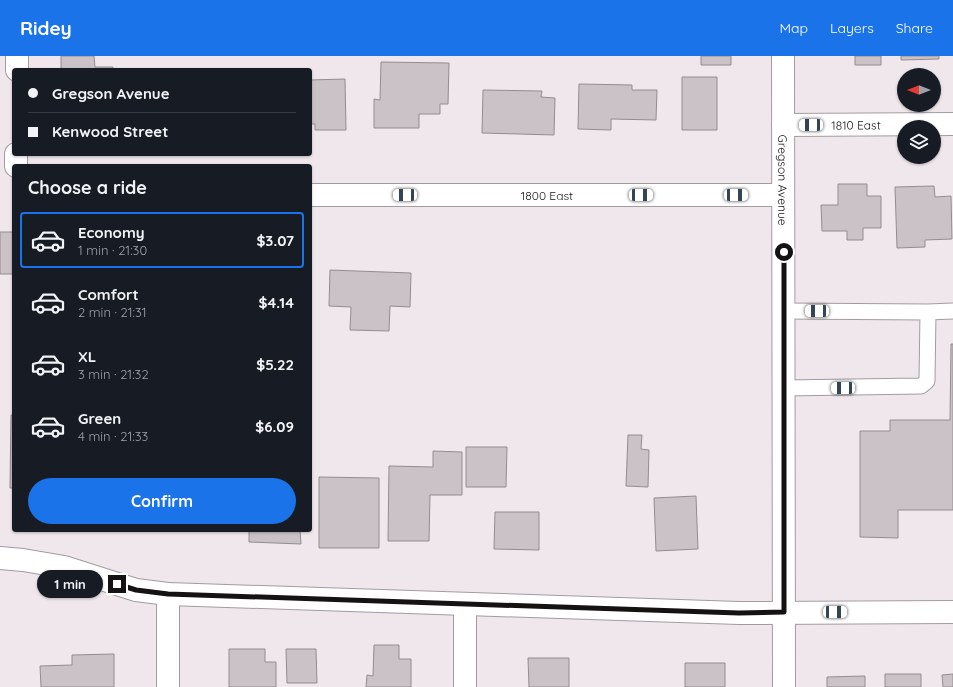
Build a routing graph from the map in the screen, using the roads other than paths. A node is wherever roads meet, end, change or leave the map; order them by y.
1 (17, 56) edge
2 (783, 56) edge
3 (17, 68) edge
4 (953, 124) edge
5 (784, 125) junction
6 (784, 194) junction
7 (312, 195) edge
8 (784, 311) junction
9 (953, 311) edge
10 (928, 312) junction
11 (784, 388) junction
12 (0, 558) edge
13 (168, 594) junction
14 (465, 604) junction
15 (784, 612) junction
16 (953, 612) edge
17 (168, 687) edge
18 (465, 687) edge
19 (784, 687) edge

1 - 3 street
2 - 5 street, Gregson Avenue
4 - 5 street, 1810 East
5 - 6 street, Gregson Avenue
6 - 7 street, 1800 East
6 - 8 street, Gregson Avenue
8 - 10 lane
8 - 11 street, Gregson Avenue
9 - 10 lane
10 - 11 lane
11 - 15 street, Gregson Avenue
12 - 13 street
13 - 14 street
13 - 17 street
14 - 15 street
14 - 18 street
15 - 16 street
15 - 19 street, Gregson Avenue

